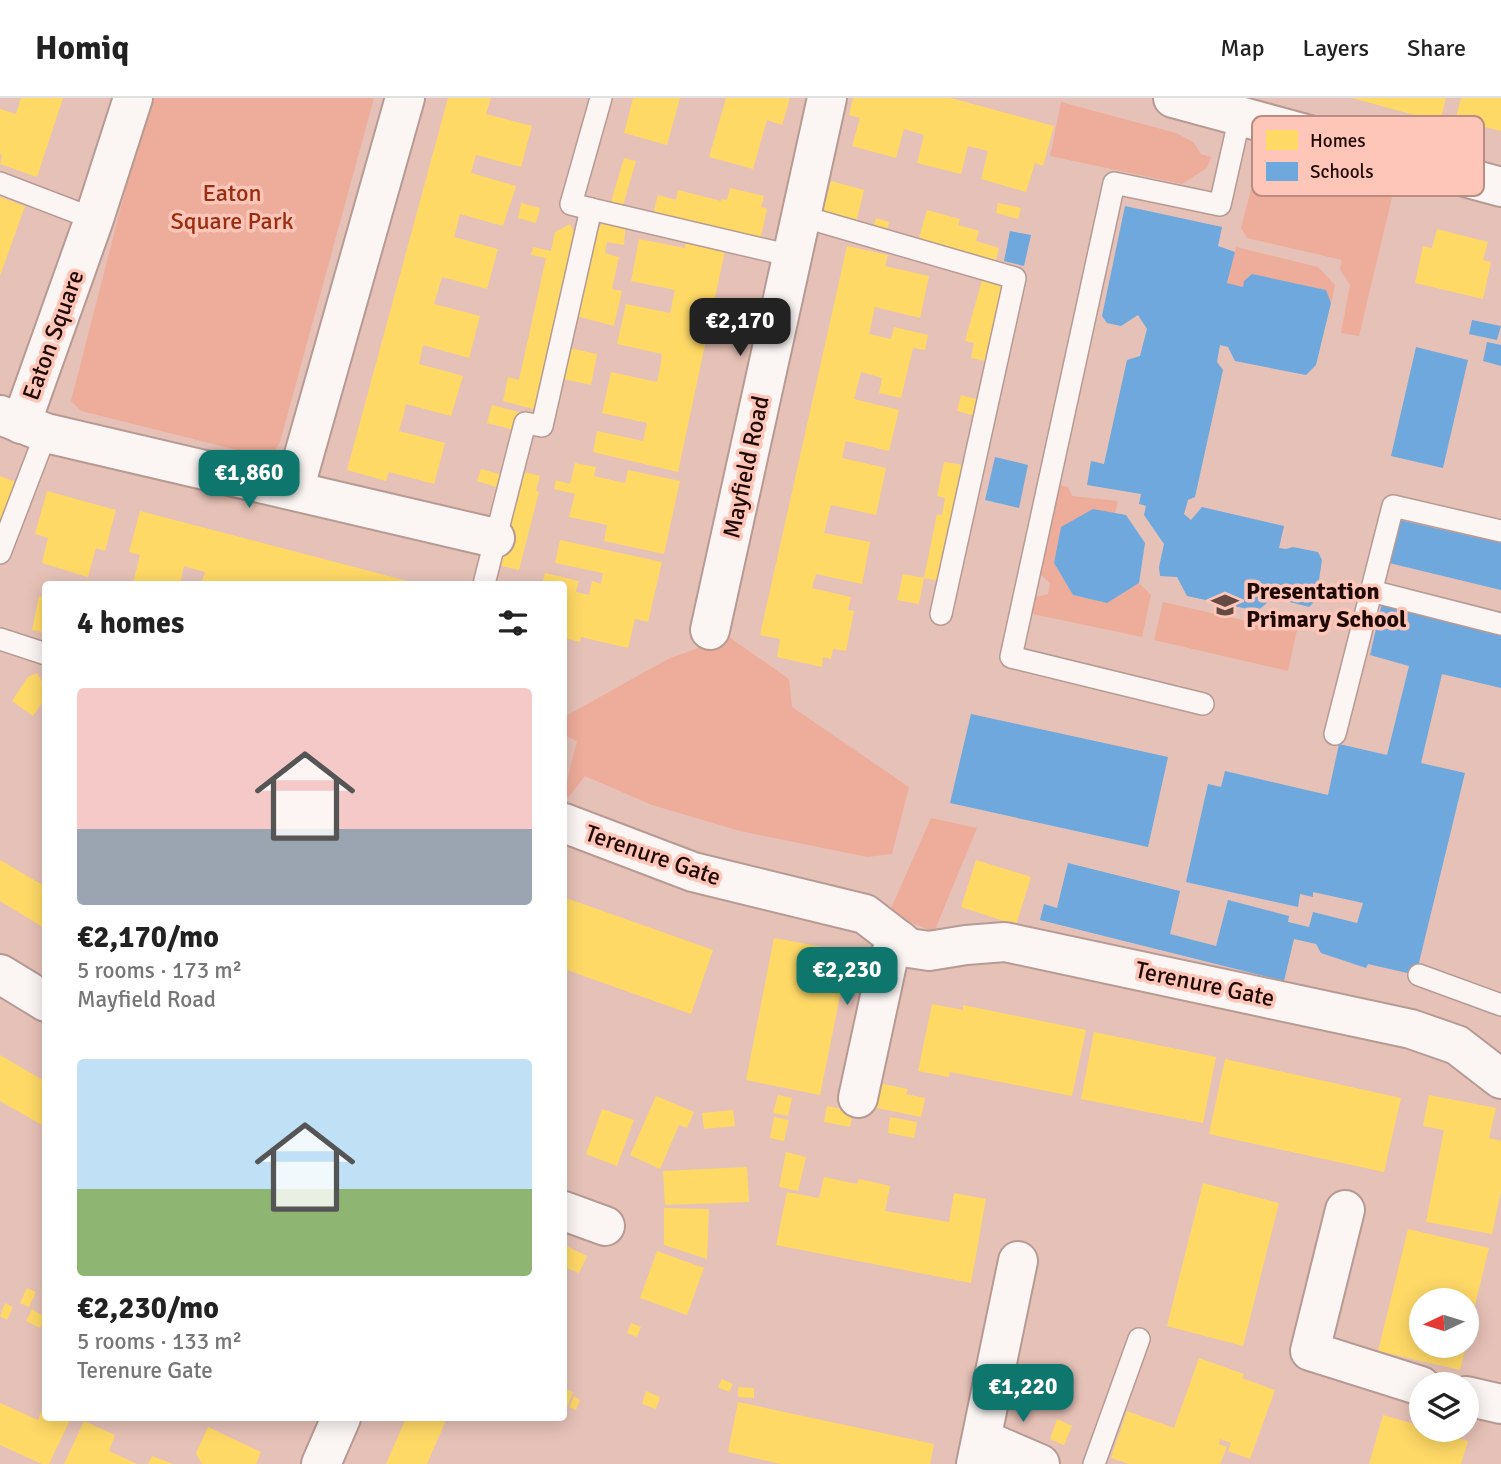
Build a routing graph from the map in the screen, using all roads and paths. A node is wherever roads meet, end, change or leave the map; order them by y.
1 (133, 98) edge
2 (405, 98) edge
3 (601, 98) edge
4 (827, 98) edge
5 (1173, 98) edge
6 (1240, 116) junction
7 (1252, 119) edge
8 (1484, 182) edge
9 (0, 183) edge
10 (1501, 187) edge
11 (591, 209) junction
12 (801, 216) junction
13 (94, 219) junction
14 (792, 256) junction
15 (22, 424) edge
16 (294, 490) junction
17 (1501, 531) edge
18 (495, 538) junction
19 (0, 553) edge
20 (485, 581) edge
21 (1371, 591) junction
22 (941, 614) dead end
23 (1501, 624) edge
24 (710, 630) dead end
25 (0, 639) edge
26 (42, 653) edge
27 (1203, 704) dead end
28 (1335, 734) dead end
29 (567, 824) edge
30 (899, 940) junction
31 (0, 974) edge
32 (1419, 975) dead end
33 (42, 1000) edge
34 (1501, 1005) edge
35 (1501, 1079) edge
36 (858, 1097) dead end
37 (1345, 1210) dead end
38 (567, 1212) edge
39 (605, 1226) dead end
40 (1018, 1261) dead end
41 (1139, 1339) dead end
42 (1409, 1382) edge
43 (1479, 1399) edge
44 (1501, 1404) edge
45 (340, 1421) edge
46 (979, 1452) edge
47 (321, 1464) edge
48 (1040, 1464) edge
49 (1094, 1464) edge

1 - 13 street, Eaton Square
2 - 16 street
3 - 11 lane
4 - 12 street, Mayfield Road
5 - 6 street
6 - 7 street
6 - 27 lane
8 - 10 street
9 - 13 lane
11 - 14 lane
11 - 18 lane
12 - 14 street, Mayfield Road
12 - 22 lane
13 - 15 street, Eaton Square
14 - 24 street, Mayfield Road
15 - 16 street, Eaton Square
15 - 19 lane
16 - 18 street, Eaton Square
17 - 21 lane
18 - 20 lane
21 - 23 lane
21 - 28 lane
25 - 26 lane
29 - 30 street, Terenure Gate
30 - 35 street, Terenure Gate
30 - 36 street
31 - 33 street
32 - 34 lane
37 - 42 street
38 - 39 street
40 - 46 street
41 - 49 lane
43 - 44 street
45 - 47 street
46 - 48 street

